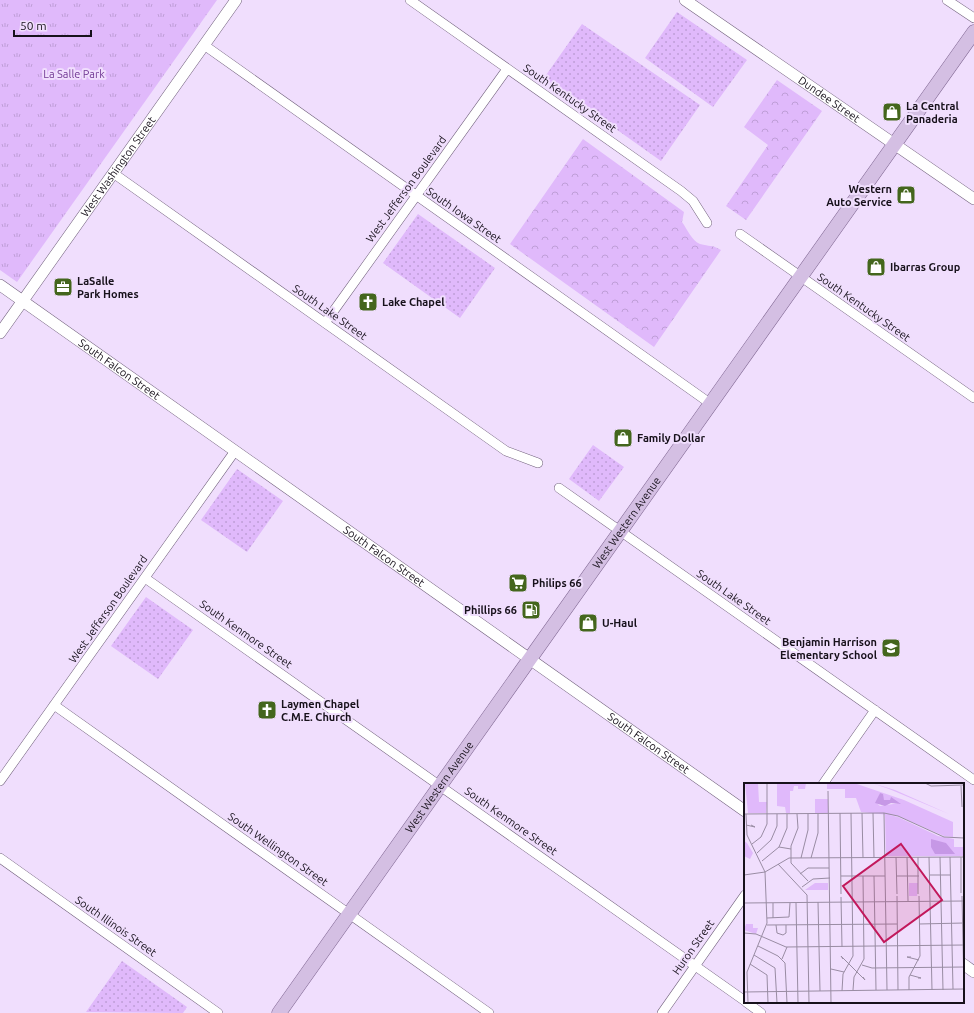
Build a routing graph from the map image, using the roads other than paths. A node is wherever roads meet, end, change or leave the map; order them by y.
1 (236, 0) edge
2 (410, 0) edge
3 (685, 0) edge
4 (947, 0) edge
5 (974, 18) edge
6 (974, 32) edge
7 (204, 45) junction
8 (507, 69) junction
9 (894, 144) junction
10 (113, 173) junction
11 (416, 195) junction
12 (974, 199) edge
13 (707, 223) dead end
14 (740, 234) dead end
15 (800, 276) junction
16 (0, 285) edge
17 (23, 301) junction
18 (325, 323) junction
19 (0, 333) edge
20 (974, 398) edge
21 (711, 404) junction
22 (235, 451) junction
23 (538, 463) dead end
24 (559, 488) dead end
25 (621, 531) junction
26 (145, 578) junction
27 (530, 659) junction
28 (54, 705) junction
29 (875, 710) junction
30 (974, 780) edge
31 (0, 781) edge
32 (824, 783) edge
33 (440, 786) junction
34 (744, 810) edge
35 (0, 858) edge
36 (744, 896) edge
37 (349, 914) junction
38 (964, 965) edge
39 (695, 966) junction
40 (974, 972) edge
41 (744, 1001) edge
42 (747, 1003) edge
43 (218, 1013) edge
44 (279, 1013) edge
45 (489, 1013) edge
46 (662, 1013) edge
47 (762, 1013) edge

1 - 7 street, West Washington Street
2 - 8 street, South Kentucky Street
3 - 9 street, Dundee Street
4 - 5 street
6 - 9 main road, West Western Avenue
7 - 10 street, West Washington Street
7 - 11 street, South Iowa Street
8 - 11 street, West Jefferson Boulevard
8 - 13 street, South Kentucky Street
9 - 12 street, Dundee Street
9 - 15 main road, West Western Avenue
10 - 17 street, West Washington Street
10 - 18 street, South Lake Street
11 - 18 street, West Jefferson Boulevard
11 - 21 street, South Iowa Street
14 - 15 street, South Kentucky Street
15 - 20 street, South Kentucky Street
15 - 21 main road, West Western Avenue
16 - 17 street, South Falcon Street
17 - 19 street, West Washington Street
17 - 22 street, South Falcon Street
18 - 23 street, South Lake Street
21 - 25 main road, West Western Avenue
22 - 26 street, West Jefferson Boulevard
22 - 27 street, South Falcon Street
24 - 25 street, South Lake Street
25 - 27 main road, West Western Avenue
25 - 29 street, South Lake Street
26 - 28 street, West Jefferson Boulevard
26 - 33 street, South Kenmore Street
27 - 33 main road, West Western Avenue
27 - 34 street, South Falcon Street
28 - 31 street, West Jefferson Boulevard
28 - 37 street, South Wellington Street
29 - 30 street, South Lake Street
29 - 32 street
33 - 37 main road, West Western Avenue
33 - 39 street, South Kenmore Street
35 - 43 street, South Illinois Street
36 - 39 street, Huron Street
37 - 44 main road, West Western Avenue
37 - 45 street, South Wellington Street
38 - 40 street
39 - 41 street, South Kenmore Street
39 - 46 street, Huron Street
42 - 47 street, South Kenmore Street

